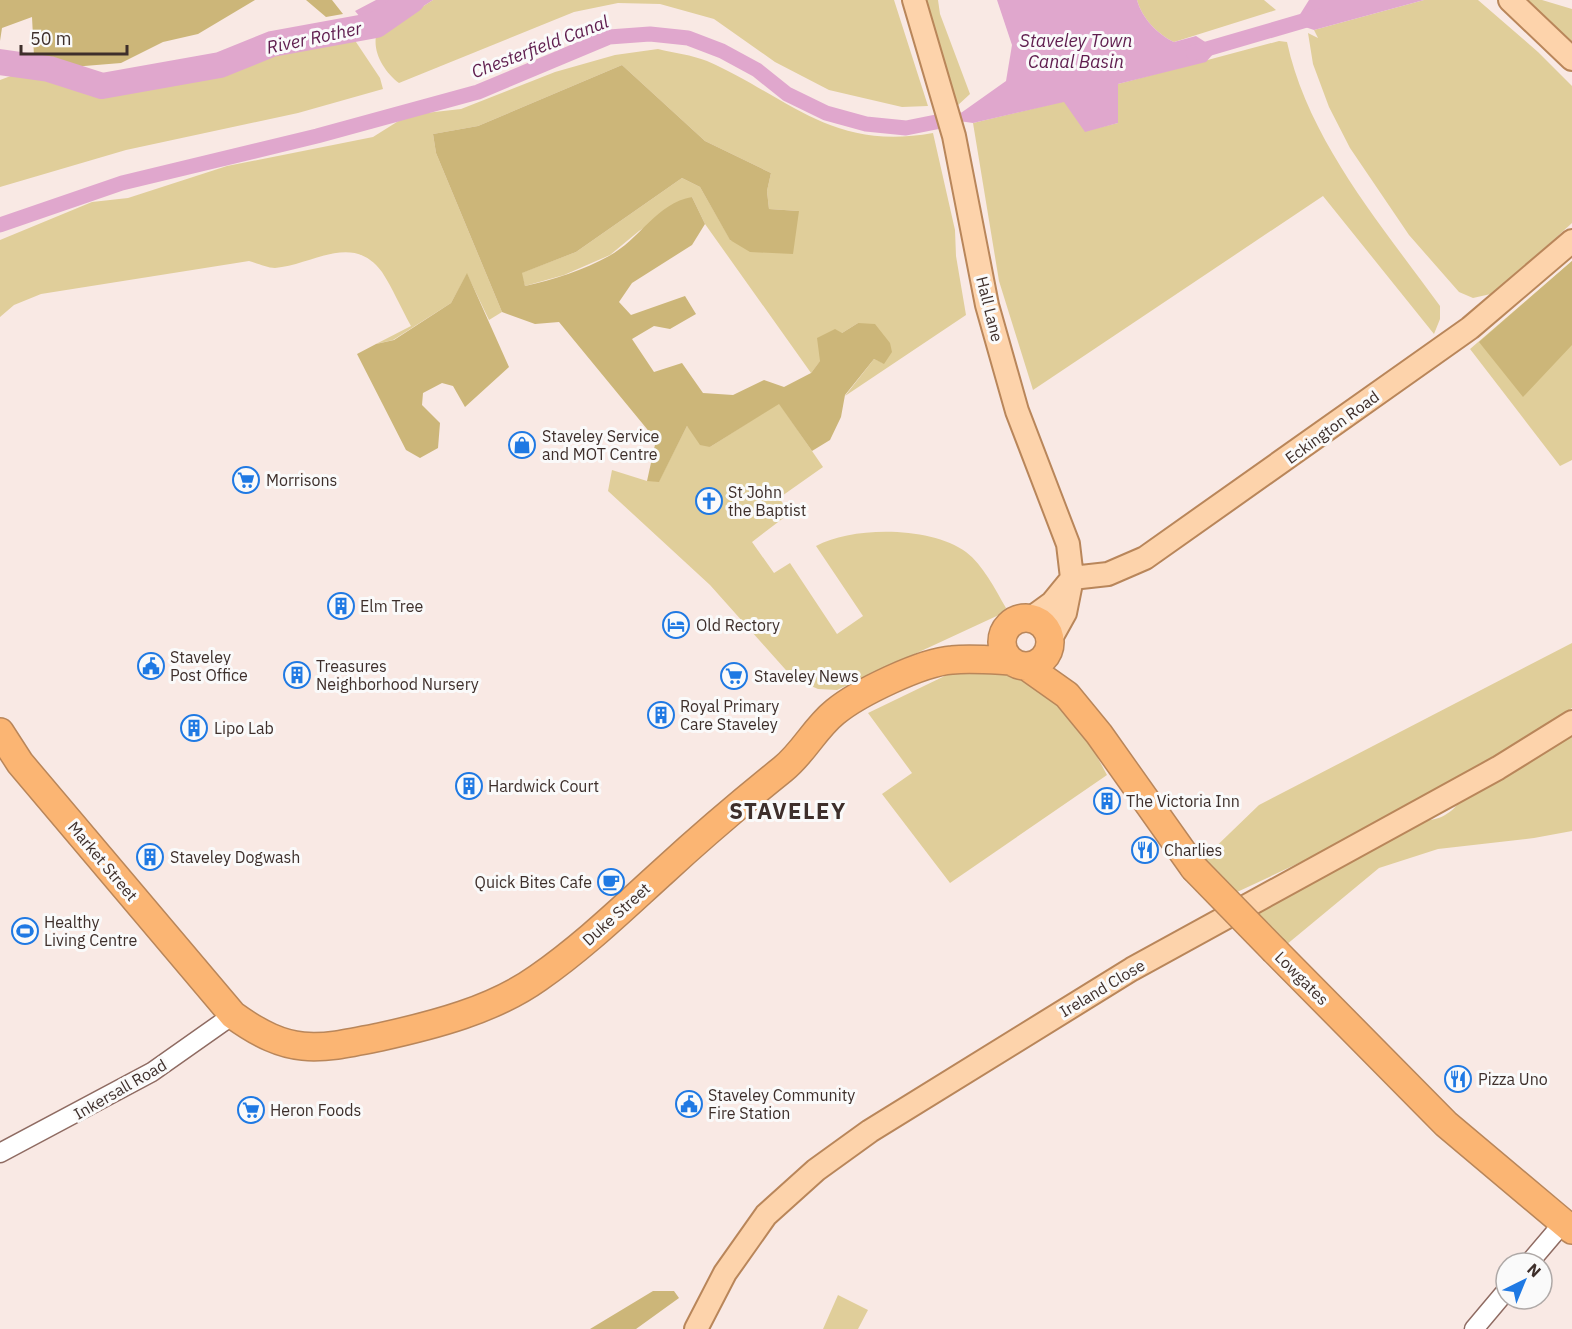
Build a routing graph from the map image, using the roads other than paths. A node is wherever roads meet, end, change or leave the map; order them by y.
1 (907, 0) edge
2 (914, 0) edge
3 (1510, 0) edge
4 (923, 35) junction
5 (1572, 59) edge
6 (1572, 241) edge
7 (1072, 578) junction
8 (1030, 619) junction
9 (1049, 645) junction
10 (1014, 654) junction
11 (1067, 695) junction
12 (1572, 722) edge
13 (0, 732) edge
14 (233, 1015) junction
15 (0, 1153) edge
16 (1568, 1226) edge
17 (1542, 1251) edge
18 (1494, 1305) edge
19 (696, 1329) edge
20 (1474, 1329) edge

1 - 4 main road, Hall Lane
2 - 4 main road, Hall Lane
3 - 5 main road
4 - 7 main road, Hall Lane
6 - 7 main road, Eckington Road
7 - 8 main road
7 - 9 main road, Hall Lane
8 - 9 highway
8 - 10 highway
9 - 10 highway
9 - 11 highway, Lowgates
10 - 11 highway, Lowgates
10 - 14 highway, Duke Street
11 - 16 highway, Lowgates, bridge
12 - 19 main road, Ireland Close
13 - 14 highway, Market Street
14 - 15 street, Inkersall Road
16 - 17 street
18 - 20 street

